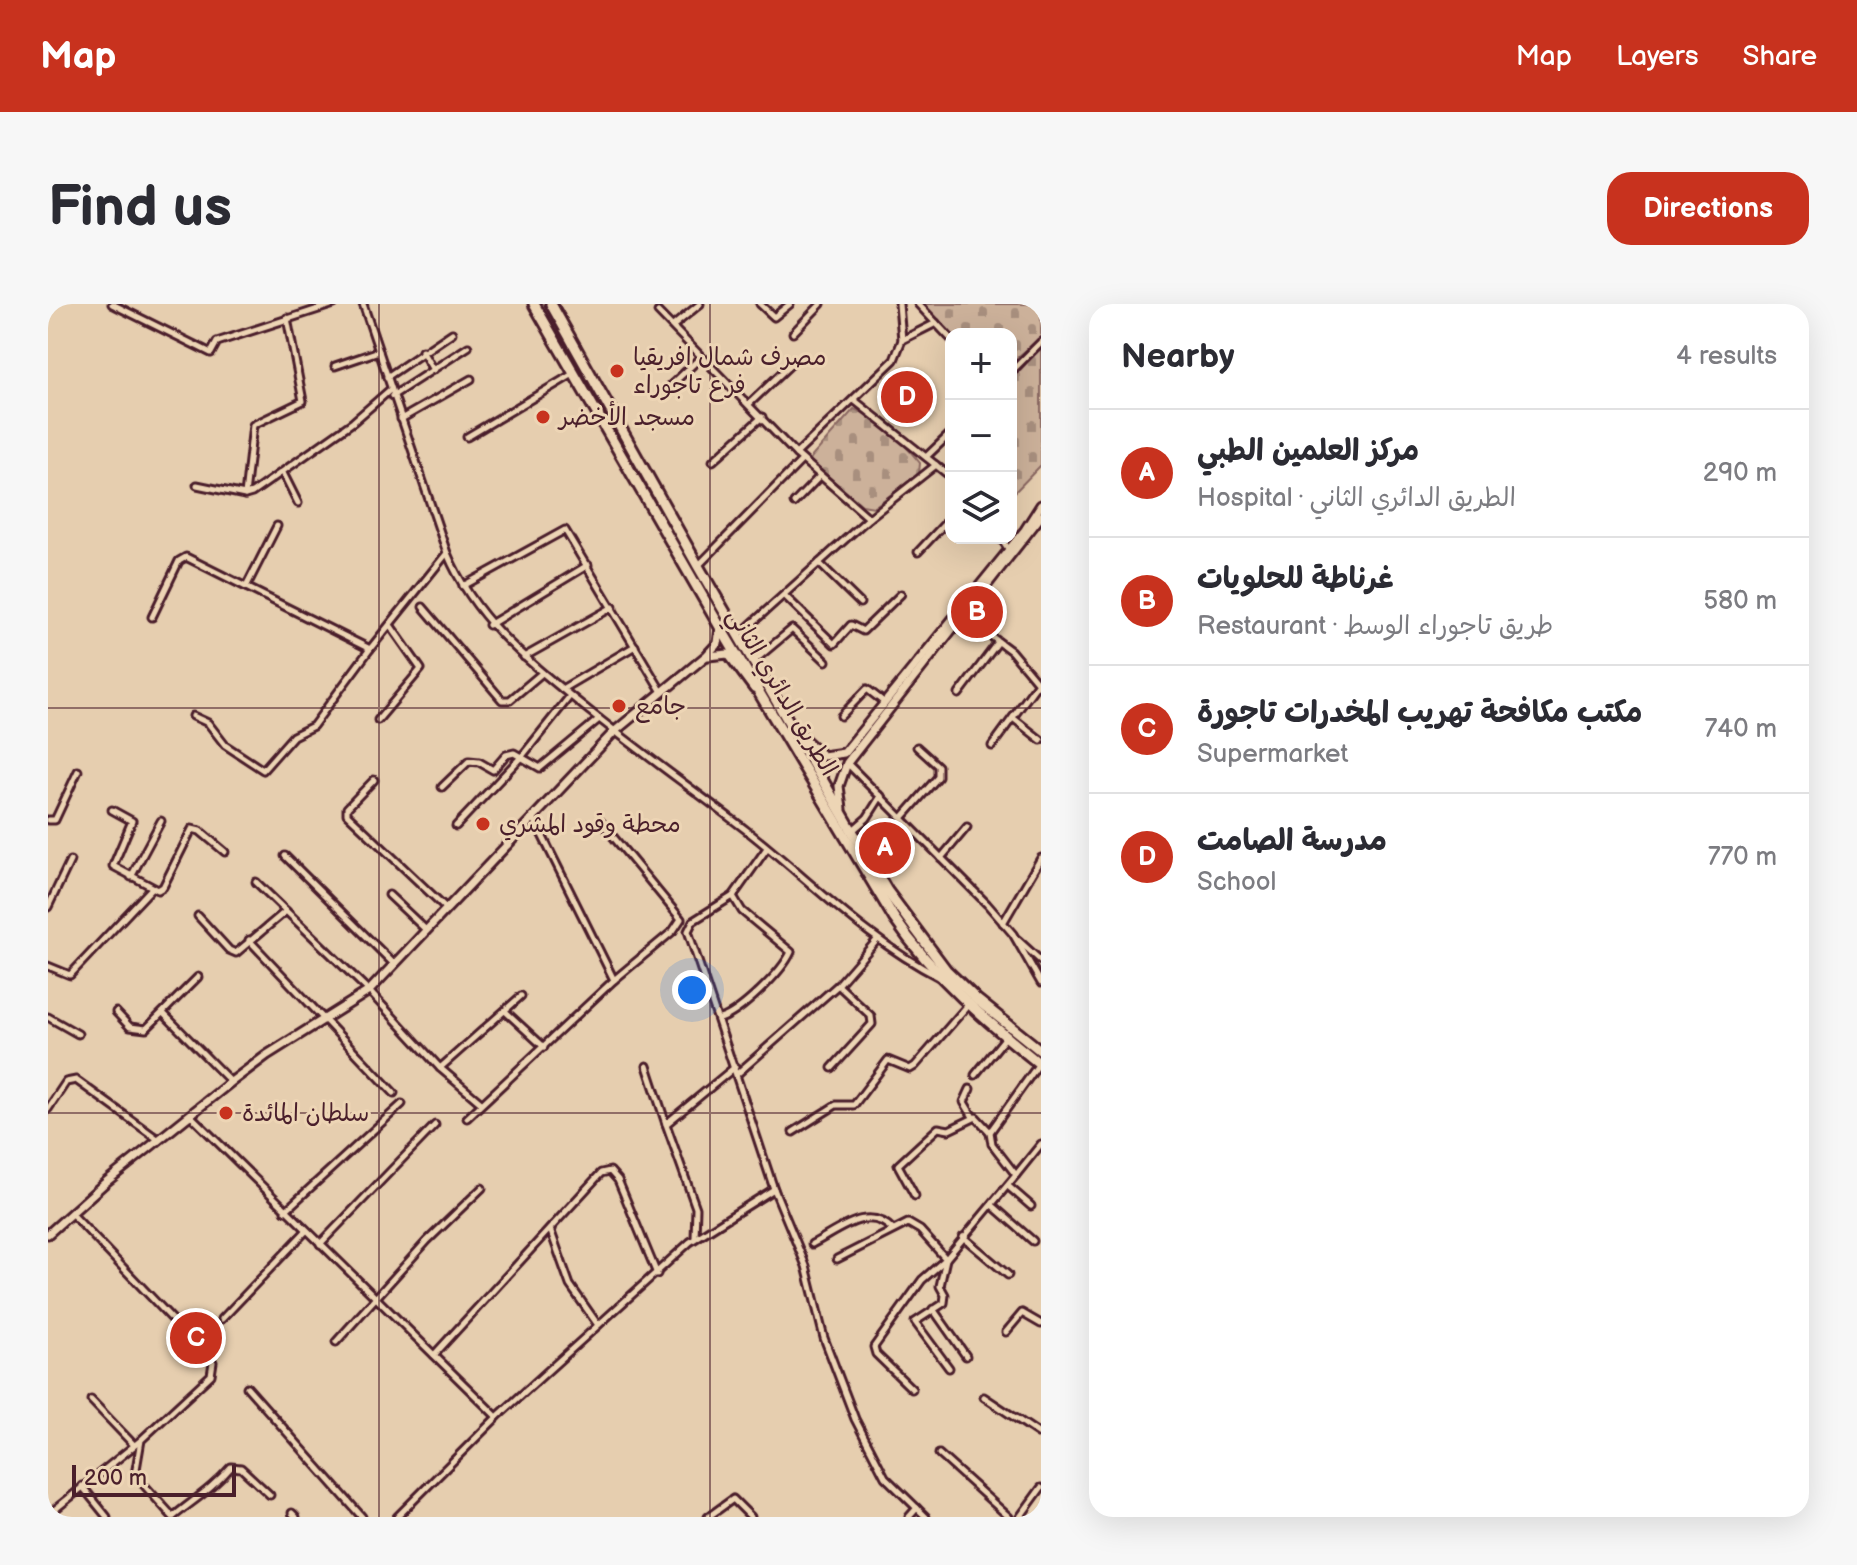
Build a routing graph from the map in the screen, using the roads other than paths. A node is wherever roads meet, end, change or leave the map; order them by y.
1 (112, 304) edge
2 (332, 304) edge
3 (363, 304) edge
4 (534, 304) edge
5 (551, 304) edge
6 (700, 304) edge
7 (760, 304) edge
8 (790, 304) edge
9 (821, 304) edge
10 (899, 304) edge
11 (918, 304) edge
12 (658, 312) dead end
13 (287, 318) junction
14 (936, 323) junction
15 (673, 326) junction
16 (452, 333) dead end
17 (793, 333) dead end
18 (945, 333) edge
19 (902, 340) junction
20 (1041, 342) edge
21 (468, 347) dead end
22 (379, 351) junction
23 (422, 351) junction
24 (701, 357) junction
25 (793, 362) dead end
26 (335, 366) dead end
27 (1017, 366) edge
28 (433, 370) junction
29 (575, 373) junction
30 (387, 377) junction
31 (471, 379) dead end
32 (391, 389) junction
33 (666, 390) dead end
34 (392, 396) junction
35 (854, 400) junction
36 (749, 404) junction
37 (610, 406) junction
38 (597, 411) junction
39 (762, 417) junction
40 (401, 419) junction
41 (625, 434) junction
42 (467, 437) dead end
43 (945, 439) edge
44 (614, 440) junction
45 (796, 454) junction
46 (926, 457) junction
47 (802, 460) junction
48 (713, 461) dead end
49 (936, 465) junction
50 (945, 472) edge
51 (283, 473) junction
52 (820, 476) junction
53 (197, 485) dead end
54 (245, 495) junction
55 (298, 503) dead end
56 (794, 503) dead end
57 (1041, 505) edge
58 (1041, 516) edge
59 (869, 518) junction
60 (945, 523) edge
61 (277, 526) dead end
62 (1005, 544) edge
63 (1009, 550) junction
64 (918, 552) dead end
65 (447, 553) junction
66 (819, 563) junction
67 (588, 565) junction
68 (698, 566) junction
69 (995, 572) junction
70 (463, 586) junction
71 (246, 587) junction
72 (901, 594) dead end
73 (784, 595) junction
74 (860, 603) dead end
75 (423, 607) dead end
76 (613, 607) junction
77 (964, 616) junction
78 (152, 617) dead end
79 (390, 625) junction
80 (489, 625) junction
81 (720, 627) junction
82 (739, 635) junction
83 (998, 642) junction
84 (635, 646) junction
85 (370, 649) junction
86 (706, 656) junction
87 (524, 657) junction
88 (755, 660) junction
89 (826, 661) dead end
90 (542, 673) junction
91 (1039, 685) edge
92 (562, 689) junction
93 (663, 693) junction
94 (959, 694) dead end
95 (761, 695) junction
96 (570, 696) junction
97 (885, 703) junction
98 (193, 716) dead end
99 (841, 716) dead end
100 (1013, 718) junction
101 (599, 719) junction
102 (378, 720) dead end
103 (788, 721) junction
104 (614, 732) junction
105 (1041, 740) edge
106 (992, 746) dead end
107 (917, 747) dead end
108 (523, 755) junction
109 (847, 763) junction
110 (78, 771) dead end
111 (374, 780) dead end
112 (442, 787) dead end
113 (881, 796) junction
114 (112, 810) dead end
115 (533, 816) junction
116 (844, 817) junction
117 (902, 818) junction
118 (48, 820) edge
119 (161, 821) dead end
120 (601, 822) dead end
121 (456, 826) dead end
122 (967, 827) dead end
123 (852, 831) junction
124 (767, 848) junction
125 (225, 852) dead end
126 (285, 856) dead end
127 (941, 858) junction
128 (1041, 858) edge
129 (70, 861) dead end
130 (131, 877) junction
131 (256, 882) dead end
132 (152, 888) junction
133 (389, 895) dead end
134 (733, 896) junction
135 (48, 907) edge
136 (446, 908) junction
137 (286, 911) junction
138 (198, 916) dead end
139 (1003, 923) junction
140 (427, 930) junction
141 (1013, 934) junction
142 (249, 940) junction
143 (877, 940) junction
144 (1041, 961) edge
145 (394, 964) junction
146 (48, 966) edge
147 (198, 977) dead end
148 (943, 979) junction
149 (614, 980) junction
150 (1041, 983) edge
151 (838, 985) junction
152 (369, 991) junction
153 (521, 996) dead end
154 (968, 1005) junction
155 (505, 1011) junction
156 (116, 1012) dead end
157 (164, 1014) junction
158 (48, 1017) edge
159 (326, 1018) junction
160 (720, 1019) junction
161 (78, 1034) dead end
162 (1006, 1037) junction
163 (544, 1047) junction
164 (1041, 1051) edge
165 (1040, 1065) edge
166 (647, 1066) dead end
167 (440, 1068) junction
168 (832, 1068) dead end
169 (736, 1070) junction
170 (975, 1075) dead end
171 (231, 1082) junction
172 (970, 1089) dead end
173 (394, 1093) dead end
174 (481, 1103) junction
175 (402, 1104) dead end
176 (48, 1109) edge
177 (190, 1115) junction
178 (973, 1117) junction
179 (467, 1118) dead end
180 (666, 1124) junction
181 (435, 1125) dead end
182 (793, 1132) dead end
183 (990, 1132) junction
184 (159, 1140) junction
185 (1041, 1144) edge
186 (1016, 1175) junction
187 (1008, 1186) junction
188 (482, 1188) dead end
189 (774, 1189) junction
190 (915, 1196) dead end
191 (992, 1205) junction
192 (1031, 1206) dead end
193 (285, 1211) junction
194 (71, 1213) junction
195 (550, 1228) junction
196 (893, 1230) junction
197 (306, 1231) junction
198 (48, 1234) edge
199 (963, 1237) junction
200 (695, 1238) junction
201 (1033, 1241) dead end
202 (320, 1244) junction
203 (812, 1244) dead end
204 (837, 1259) dead end
205 (946, 1259) junction
206 (657, 1275) junction
207 (1008, 1275) dead end
208 (374, 1297) junction
209 (933, 1309) junction
210 (222, 1319) dead end
211 (1041, 1324) edge
212 (598, 1325) junction
213 (1006, 1332) dead end
214 (336, 1342) dead end
215 (434, 1355) junction
216 (966, 1356) dead end
217 (949, 1368) dead end
218 (247, 1387) dead end
219 (912, 1389) dead end
220 (984, 1397) dead end
221 (91, 1400) dead end
222 (497, 1417) junction
223 (1041, 1435) edge
224 (141, 1440) junction
225 (134, 1445) junction
226 (939, 1454) dead end
227 (82, 1486) junction
228 (1041, 1488) edge
229 (270, 1495) dead end
230 (917, 1508) junction
231 (48, 1515) edge
232 (107, 1517) edge
233 (173, 1517) edge
234 (362, 1517) edge
235 (397, 1517) edge
236 (708, 1517) edge
237 (751, 1517) edge
238 (909, 1517) edge
239 (926, 1517) edge
240 (1009, 1517) edge
241 (1020, 1517) edge

1 - 13 street
2 - 13 street
3 - 22 street
4 - 29 highway, الطريق الدائري الثاني
5 - 37 highway, الطريق الدائري الثاني
6 - 15 street
7 - 8 street
9 - 17 street
10 - 19 street
11 - 14 street
12 - 15 street
13 - 54 street
14 - 18 street
14 - 19 street
15 - 24 street
16 - 23 street
19 - 35 street
20 - 27 street
21 - 28 street
22 - 26 street
22 - 30 street
23 - 28 street
23 - 30 street
24 - 33 street
24 - 36 street
25 - 36 street
28 - 34 street
29 - 38 highway, الطريق الدائري الثاني
29 - 42 street
30 - 32 street
31 - 40 street
32 - 34 street
32 - 51 street
34 - 40 street
35 - 45 street
35 - 46 street
36 - 39 street
37 - 38 highway
37 - 41 highway, الطريق الدائري الثاني
38 - 44 highway, الطريق الدائري الثاني
39 - 45 street
39 - 48 street
40 - 65 street
41 - 44 highway
41 - 68 highway, الطريق الدائري الثاني
43 - 46 street
44 - 81 highway, الطريق الدائري الثاني
45 - 47 street
46 - 49 street
47 - 52 street
47 - 68 street
49 - 50 street
49 - 59 street
51 - 54 street
51 - 55 street
52 - 56 street
52 - 59 street
53 - 54 street
57 - 63 main road
58 - 69 main road
59 - 66 street
60 - 64 street
61 - 71 street
62 - 63 street
63 - 69 main road
65 - 70 street
65 - 79 street
66 - 73 street
66 - 74 street
67 - 70 street
67 - 76 street
67 - 80 street
68 - 82 highway, الطريق الدائري الثاني
69 - 77 main road
69 - 97 main road
70 - 80 street
71 - 78 street
71 - 85 street
72 - 73 street
73 - 82 street
75 - 90 street
76 - 84 street
76 - 87 street
77 - 83 street
77 - 109 main road
79 - 85 street
79 - 102 street
80 - 87 street
81 - 86 main road
81 - 95 highway, الطريق الدائري الثاني
82 - 88 highway, الطريق الدائري الثاني
83 - 91 street
83 - 94 street
84 - 92 street
84 - 93 street
85 - 98 street
86 - 93 main road
86 - 95 main road
87 - 90 street
88 - 89 street
88 - 103 highway, الطريق الدائري الثاني
90 - 92 street
91 - 100 street
92 - 96 street
93 - 104 main road
95 - 148 highway, الطريق الدائري الثاني
96 - 101 street
96 - 108 street
97 - 99 street
97 - 103 main road
100 - 105 street
100 - 106 street
101 - 104 street
101 - 108 street
103 - 116 highway, الطريق الدائري الثاني
104 - 115 main road
104 - 124 street
107 - 117 street
108 - 112 street
108 - 121 street
109 - 113 street
109 - 116 main road
110 - 118 street
111 - 136 street
113 - 117 street
113 - 123 street
114 - 130 street
115 - 136 main road
115 - 149 street
116 - 123 highway, الطريق الدائري الثاني
117 - 127 street
119 - 130 street
120 - 149 street
122 - 127 street
123 - 164 highway, الطريق الدائري الثاني
124 - 134 street
124 - 143 street
125 - 132 street
126 - 145 street
127 - 139 street
128 - 139 street
129 - 135 street
130 - 132 street
131 - 137 street
132 - 146 street
133 - 140 street
134 - 160 street
134 - 160 street
136 - 140 main road
137 - 142 street
137 - 152 street
138 - 142 street
139 - 141 street
140 - 145 main road
141 - 144 street
141 - 150 street
142 - 159 street
143 - 148 street
143 - 151 street
145 - 152 main road
147 - 157 street
148 - 154 highway, الطريق الدائري الثاني
149 - 163 street
151 - 168 street
151 - 169 street
152 - 159 main road
152 - 167 street
153 - 155 street
154 - 162 highway, الطريق الدائري الثاني
154 - 182 street
155 - 163 street
155 - 167 street
156 - 157 street
157 - 171 street
158 - 161 street
159 - 171 main road
159 - 173 street
160 - 169 street
162 - 165 highway, الطريق الدائري الثاني
162 - 170 street
163 - 174 street
165 - 183 street
166 - 180 street
167 - 174 street
169 - 180 street
169 - 189 street
171 - 177 main road
172 - 178 street
174 - 179 street
175 - 193 street
176 - 184 street
177 - 184 main road
177 - 193 street
178 - 183 street
178 - 190 street
180 - 200 street
181 - 202 street
183 - 186 street
184 - 194 main road
185 - 186 street
186 - 187 street
187 - 191 street
187 - 192 street
188 - 208 street
189 - 200 street
189 - 230 street
191 - 199 street
191 - 201 street
193 - 197 street
194 - 198 main road
194 - 224 street
195 - 206 street
195 - 212 street
195 - 215 street
196 - 203 street
196 - 204 street
196 - 205 street
197 - 202 street
197 - 210 street
199 - 205 street
199 - 207 street
200 - 206 street
202 - 208 street
205 - 209 street
205 - 219 street
206 - 212 street
208 - 214 street
208 - 215 street
209 - 216 street
209 - 217 street
211 - 213 street
212 - 222 street
215 - 222 street
218 - 234 street
220 - 223 street
221 - 225 street
222 - 235 street
224 - 225 street
224 - 233 street
225 - 227 street
226 - 240 street
227 - 231 street
227 - 232 street
228 - 241 street
229 - 233 street
230 - 238 street
230 - 239 street
236 - 237 street

